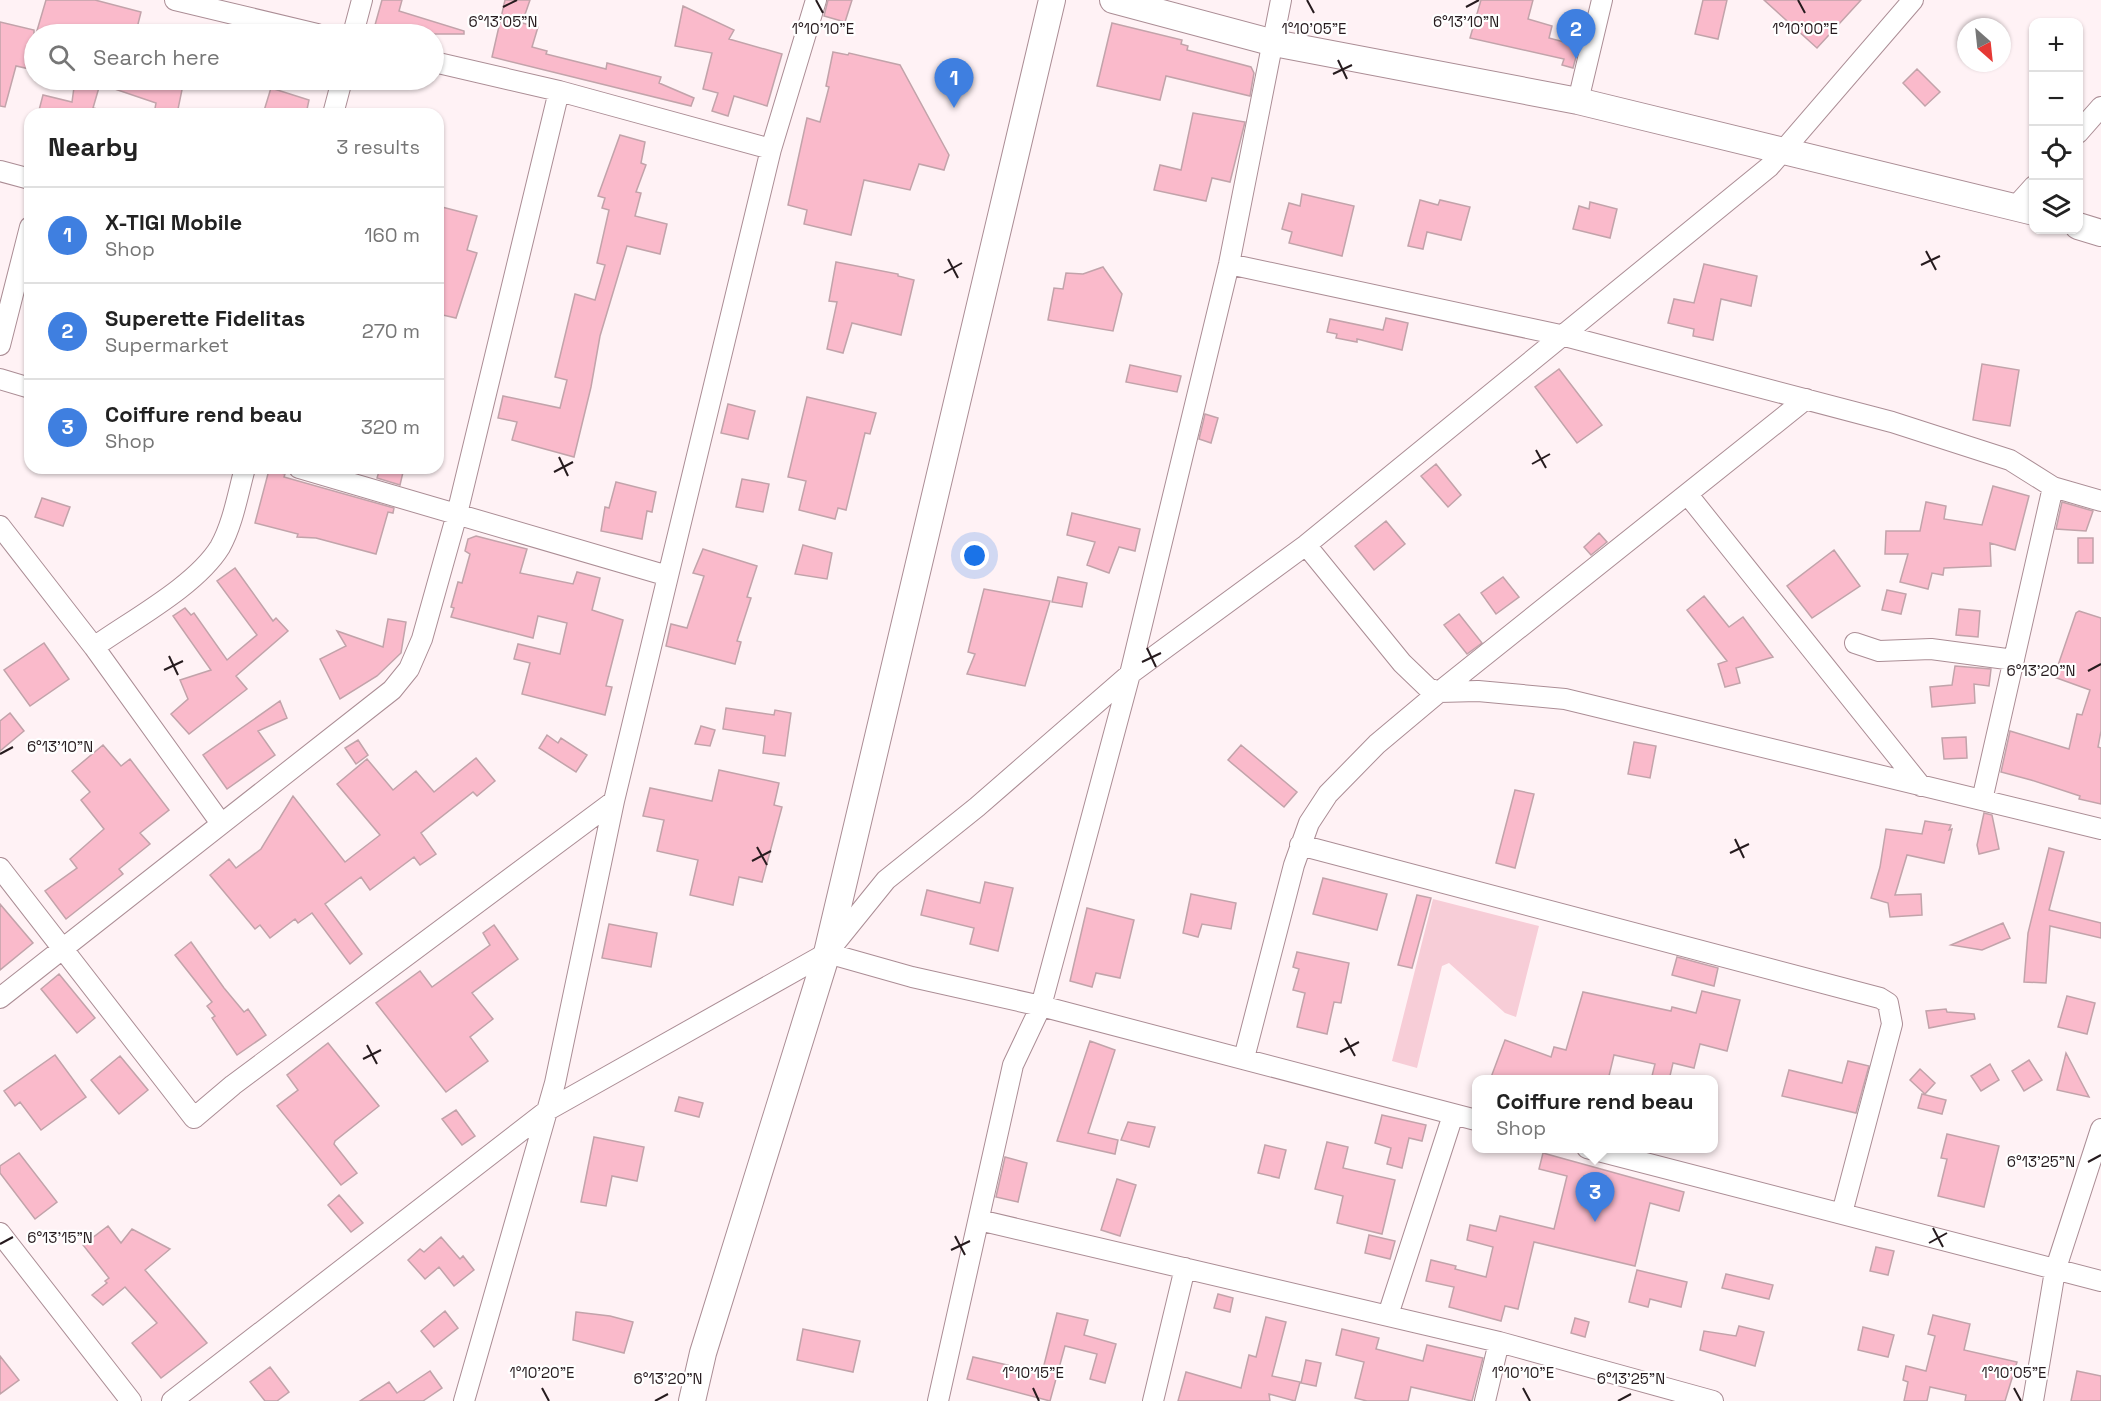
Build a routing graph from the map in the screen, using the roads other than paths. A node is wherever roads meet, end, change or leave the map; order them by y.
1 (175, 0) edge
2 (362, 0) edge
3 (816, 0) edge
4 (1113, 0) edge
5 (1281, 0) edge
6 (1602, 0) edge
7 (1913, 0) edge
8 (1045, 2) edge
9 (275, 24) edge
10 (356, 24) edge
11 (1274, 43) junction
12 (444, 64) edge
13 (339, 90) edge
14 (559, 91) junction
15 (1578, 100) junction
16 (2101, 107) edge
17 (335, 108) edge
18 (2083, 128) edge
19 (771, 149) junction
20 (1784, 151) junction
21 (0, 171) edge
22 (24, 177) edge
23 (2025, 209) edge
24 (2083, 227) edge
25 (2101, 233) edge
26 (24, 251) edge
27 (1229, 264) junction
28 (1565, 336) junction
29 (0, 345) edge
30 (0, 380) edge
31 (24, 386) edge
32 (1806, 399) junction
33 (243, 474) edge
34 (320, 474) edge
35 (2053, 486) junction
36 (1688, 495) junction
37 (2101, 501) edge
38 (457, 514) junction
39 (0, 526) edge
40 (1306, 545) junction
41 (668, 576) junction
42 (1855, 643) dead end
43 (94, 647) junction
44 (2014, 660) junction
45 (1130, 674) junction
46 (1439, 692) junction
47 (1921, 786) junction
48 (1982, 800) junction
49 (614, 801) junction
50 (220, 822) junction
51 (2101, 830) edge
52 (1300, 845) junction
53 (0, 868) edge
54 (63, 948) junction
55 (827, 953) junction
56 (0, 998) edge
57 (1041, 1006) junction
58 (1244, 1058) junction
59 (548, 1110) junction
60 (1453, 1115) junction
61 (1472, 1119) edge
62 (2101, 1129) edge
63 (1603, 1153) edge
64 (1842, 1213) junction
65 (979, 1220) junction
66 (4, 1246) edge
67 (1185, 1268) junction
68 (2055, 1271) junction
69 (2101, 1281) edge
70 (1388, 1315) junction
71 (1499, 1342) junction
72 (131, 1401) edge
73 (172, 1401) edge
74 (464, 1401) edge
75 (692, 1401) edge
76 (938, 1401) edge
77 (1153, 1401) edge
78 (1485, 1401) edge
79 (1713, 1401) edge
80 (2033, 1401) edge

1 - 9 street
2 - 10 street
3 - 19 street
4 - 11 street
5 - 11 street
6 - 15 street
7 - 20 street
8 - 55 street
11 - 15 street
11 - 27 street
12 - 14 street
13 - 17 street
14 - 19 street
14 - 38 street
15 - 20 street
16 - 18 street
19 - 41 street
20 - 23 street
20 - 28 street
21 - 22 street
24 - 25 street
26 - 29 street
27 - 28 street
27 - 45 street
28 - 32 street
28 - 40 street
30 - 31 street
32 - 35 street
32 - 36 street
33 - 43 street
34 - 38 street
35 - 37 street
35 - 44 street
36 - 46 street
36 - 47 street
38 - 41 street
38 - 50 street
39 - 43 street
40 - 45 street
40 - 46 street
41 - 49 street
42 - 44 street
43 - 50 street
44 - 48 street
45 - 55 street
45 - 57 street
46 - 47 street
46 - 52 street
47 - 48 street
48 - 51 street
49 - 54 street
49 - 59 street
50 - 54 street
52 - 58 street
52 - 64 street
53 - 54 street
54 - 56 street
55 - 57 street
55 - 59 street
55 - 75 street
57 - 58 street
57 - 65 street
58 - 60 street
59 - 73 street
59 - 74 street
60 - 61 street
60 - 70 street
62 - 68 street
63 - 64 street
64 - 68 street
65 - 67 street
65 - 76 street
66 - 72 street
67 - 70 street
67 - 77 street
68 - 69 street
68 - 80 street
70 - 71 street
71 - 78 street
71 - 79 street

